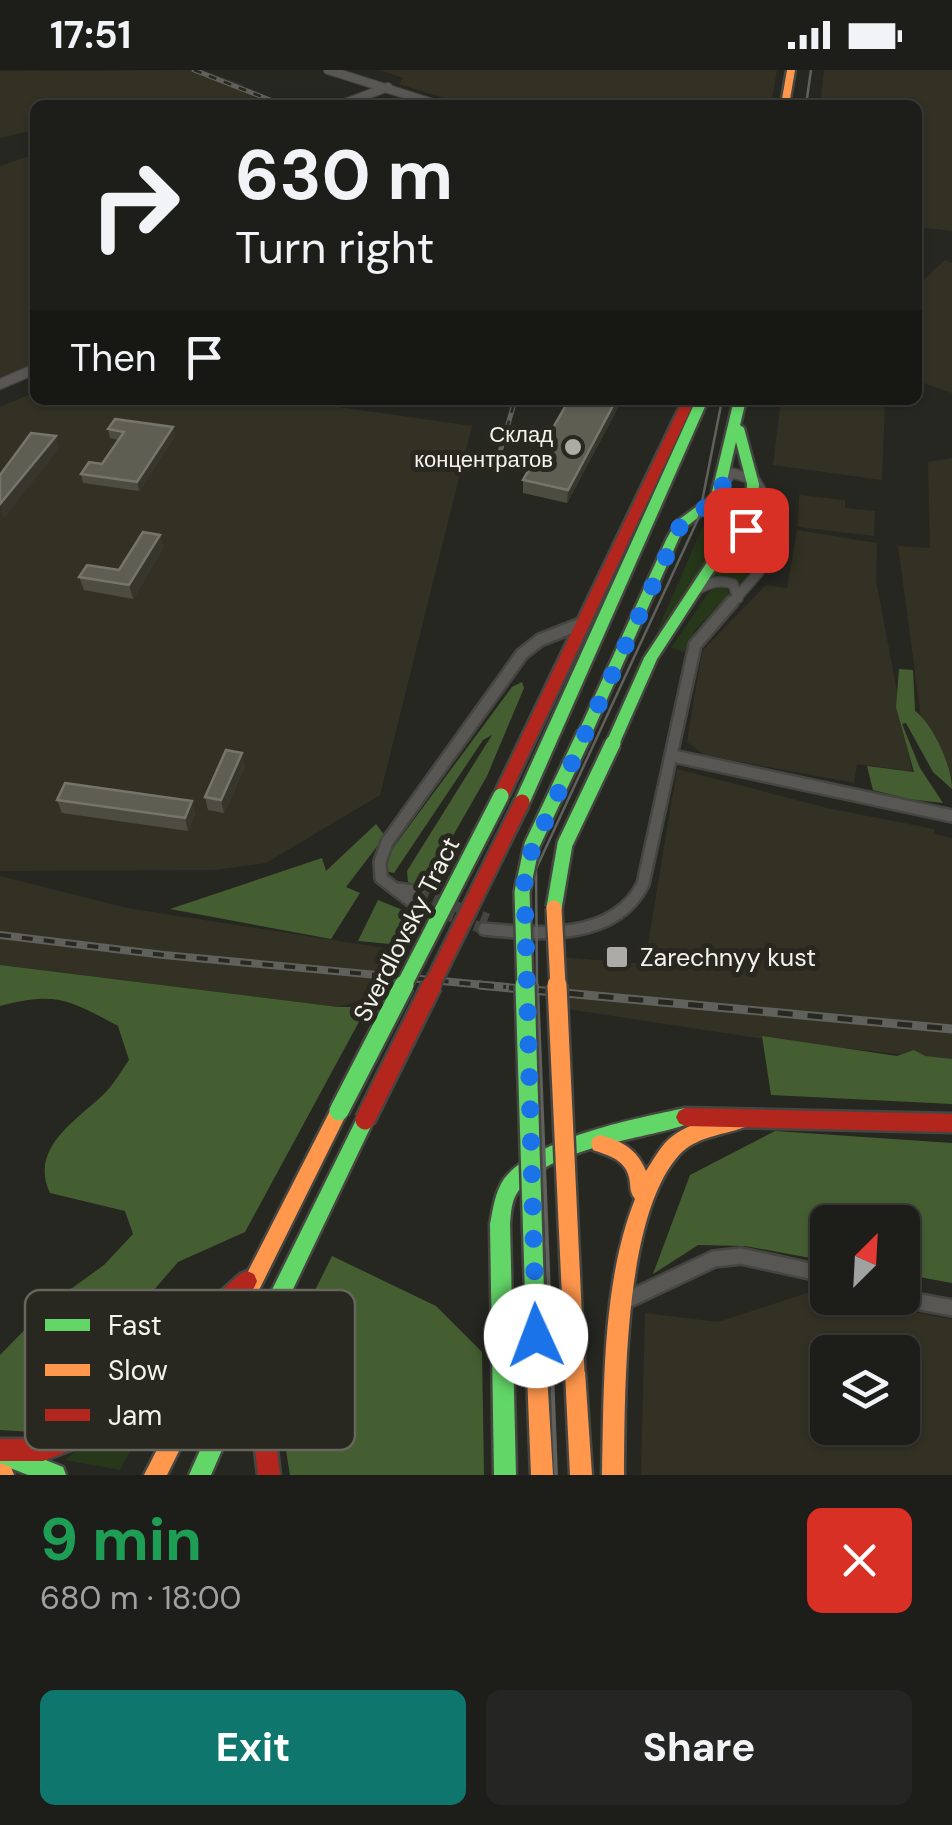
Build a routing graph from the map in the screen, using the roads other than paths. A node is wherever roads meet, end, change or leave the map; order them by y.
1 (328, 70) edge
2 (791, 70) edge
3 (803, 70) edge
4 (388, 86) junction
5 (353, 100) edge
6 (426, 100) edge
7 (786, 100) edge
8 (798, 100) edge
9 (30, 370) edge
10 (0, 384) edge
11 (686, 405) edge
12 (700, 405) edge
13 (739, 407) edge
14 (755, 480) junction
15 (722, 484) junction
16 (744, 526) junction
17 (780, 534) junction
18 (758, 576) junction
19 (696, 590) junction
20 (738, 598) junction
21 (583, 623) junction
22 (672, 756) junction
23 (952, 816) edge
24 (414, 896) tunnel mouth
25 (486, 924) tunnel mouth
26 (765, 1114) junction
27 (952, 1123) edge
28 (596, 1143) junction
29 (637, 1215) junction
30 (261, 1268) junction
31 (810, 1271) edge
32 (237, 1290) edge
33 (250, 1290) edge
34 (282, 1290) edge
35 (625, 1301) junction
36 (920, 1302) edge
37 (952, 1308) edge
38 (42, 1450) edge
39 (168, 1450) edge
40 (211, 1450) edge
41 (265, 1450) edge
42 (0, 1452) edge
43 (54, 1475) edge
44 (155, 1475) edge
45 (200, 1475) edge
46 (269, 1475) edge
47 (505, 1475) edge
48 (542, 1475) edge
49 (581, 1475) edge
50 (613, 1475) edge

1 - 4 street
2 - 7 main road
3 - 8 main road
4 - 5 street
4 - 6 street
9 - 10 street
11 - 21 main road, Sverdlovsky Tract
12 - 34 main road, Sverdlovsky Tract, bridge
13 - 14 main road
13 - 15 main road
14 - 15 street
14 - 16 main road
14 - 17 street
15 - 16 street
15 - 48 main road, bridge
16 - 17 street
16 - 18 street
16 - 19 main road
17 - 18 street
18 - 20 street
19 - 20 street
19 - 49 main road, bridge
20 - 22 street
21 - 24 street
21 - 30 main road, Sverdlovsky Tract, bridge
22 - 23 street
22 - 25 street
26 - 27 main road
26 - 28 main road
26 - 29 main road
28 - 29 main road
28 - 47 main road
29 - 35 main road
30 - 32 main road
30 - 33 main road, Sverdlovsky Tract
31 - 35 street
35 - 50 main road
36 - 37 street
38 - 42 main road
39 - 44 main road, Sverdlovsky Tract
40 - 45 main road, Sverdlovsky Tract
41 - 46 main road
42 - 43 main road

